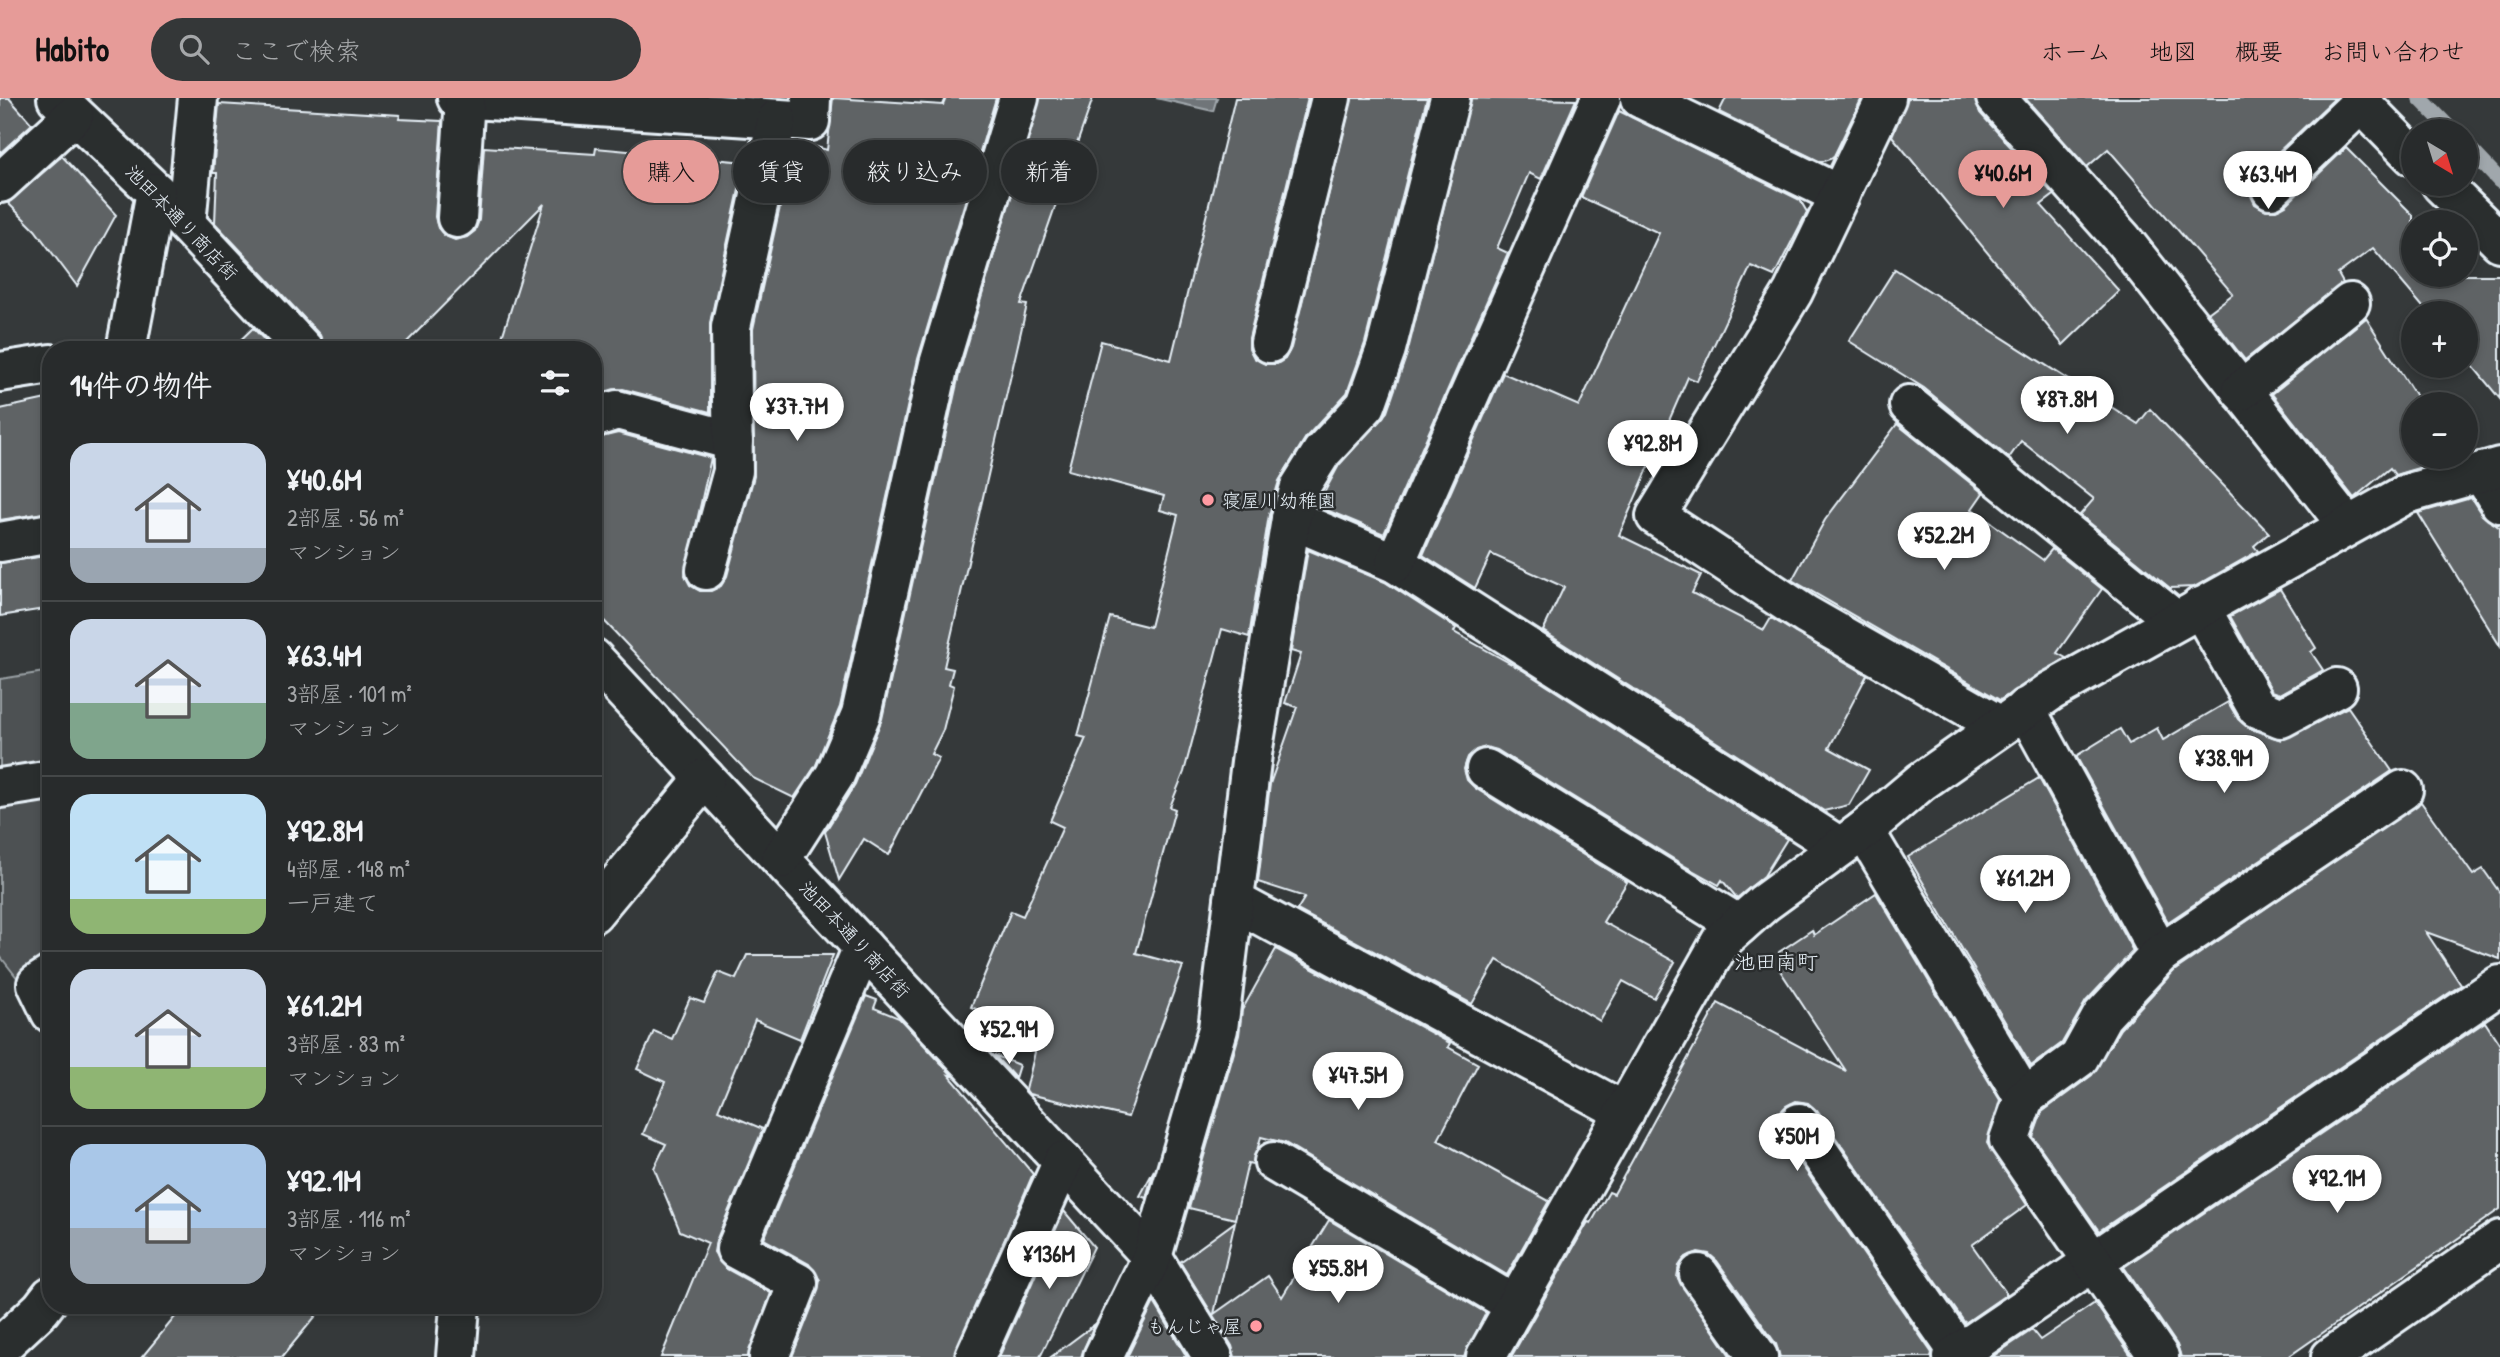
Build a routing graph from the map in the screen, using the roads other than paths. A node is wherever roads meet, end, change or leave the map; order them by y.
1 (198, 98) edge
2 (457, 98) edge
3 (811, 98) edge
4 (1019, 98) edge
5 (1331, 98) edge
6 (1450, 98) edge
7 (1601, 98) edge
8 (1640, 98) edge
9 (1886, 98) edge
10 (1996, 98) edge
11 (465, 99) edge
12 (552, 101) edge
13 (66, 106) edge
14 (777, 118) junction
15 (2401, 144) edge
16 (0, 183) edge
17 (2271, 189) dead end
18 (156, 192) junction
19 (1840, 195) junction
20 (2453, 196) edge
21 (457, 218) dead end
22 (186, 224) junction
23 (2500, 242) edge
24 (2350, 303) dead end
25 (128, 341) edge
26 (296, 341) edge
27 (1270, 343) dead end
28 (42, 365) edge
29 (0, 372) edge
30 (2241, 391) junction
31 (1909, 405) dead end
32 (602, 415) edge
33 (733, 441) junction
34 (2494, 481) edge
35 (1290, 519) junction
36 (2347, 525) junction
37 (42, 535) edge
38 (0, 542) edge
39 (1395, 563) junction
40 (706, 570) dead end
41 (2188, 614) junction
42 (602, 668) edge
43 (2337, 688) dead end
44 (2012, 717) junction
45 (1486, 769) dead end
46 (705, 778) junction
47 (42, 781) edge
48 (0, 788) edge
49 (2403, 790) dead end
50 (1852, 839) junction
51 (781, 859) junction
52 (1234, 901) junction
53 (602, 902) edge
54 (1739, 925) junction
55 (863, 947) junction
56 (2160, 954) junction
57 (2500, 985) edge
58 (2024, 1098) junction
59 (1625, 1112) junction
60 (1799, 1123) dead end
61 (1063, 1161) junction
62 (1275, 1162) dead end
63 (2500, 1240) edge
64 (1152, 1258) junction
65 (2092, 1260) junction
66 (1699, 1274) dead end
67 (1515, 1306) junction
68 (42, 1308) edge
69 (459, 1314) edge
70 (0, 1347) edge
71 (1956, 1355) edge
72 (456, 1357) edge
73 (769, 1357) edge
74 (975, 1357) edge
75 (1103, 1357) edge
76 (1213, 1357) edge
77 (1486, 1357) edge
78 (1758, 1357) edge
79 (2159, 1357) edge
80 (2331, 1357) edge

1 - 22 street
2 - 11 street
3 - 14 street
4 - 51 street
5 - 27 street
6 - 35 street
7 - 39 street
8 - 19 street
9 - 19 street
10 - 30 street
11 - 12 street
11 - 21 street
12 - 14 street
13 - 16 street
13 - 18 street, 池田本通り商店街
14 - 33 street
15 - 17 street
18 - 22 street, 池田本通り商店街
18 - 25 street
19 - 44 street
20 - 23 street
22 - 26 street, 池田本通り商店街
24 - 30 street
28 - 29 street
30 - 36 street
31 - 41 street
32 - 33 street
33 - 40 street
34 - 36 street
35 - 39 street
35 - 52 street
36 - 41 street
37 - 38 street
39 - 50 street
41 - 43 street
41 - 44 street
42 - 46 street, 池田本通り商店街
44 - 50 street
44 - 56 street
45 - 54 street
46 - 51 street, 池田本通り商店街
46 - 53 street
47 - 48 street
49 - 56 street
50 - 54 street
50 - 58 street
51 - 55 street, 池田本通り商店街
52 - 59 street
52 - 64 street
54 - 59 street
55 - 61 street, 池田本通り商店街
55 - 73 street
56 - 58 street
57 - 65 street
58 - 65 street
59 - 67 street
60 - 71 street
61 - 64 street, 池田本通り商店街
61 - 74 street
62 - 67 street
63 - 80 street
64 - 75 street
64 - 76 street, 池田本通り商店街
65 - 71 street
65 - 79 street
66 - 78 street
67 - 77 street
68 - 70 street
69 - 72 street

